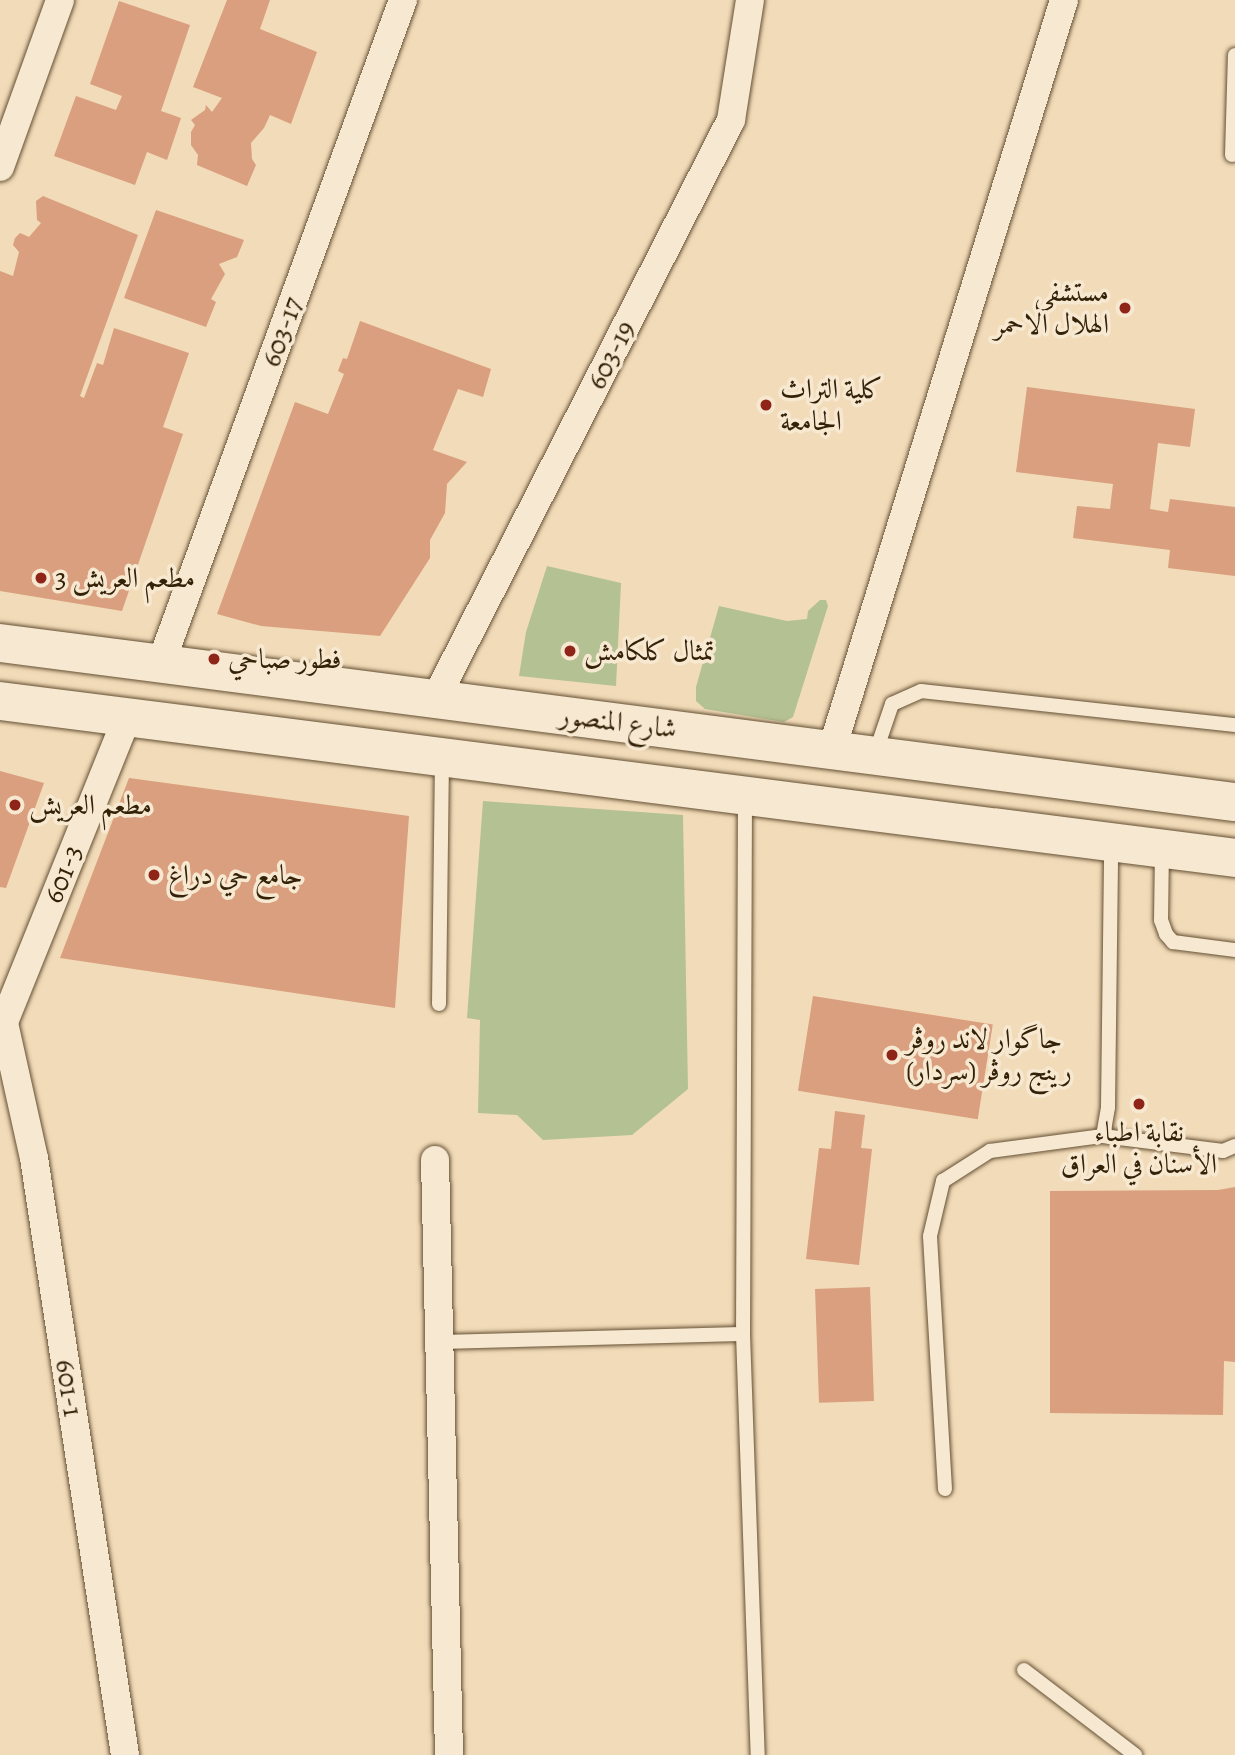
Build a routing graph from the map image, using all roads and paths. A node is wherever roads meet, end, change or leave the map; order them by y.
1 (60, 0) edge
2 (403, 0) edge
3 (750, 0) edge
4 (1064, 0) edge
5 (1235, 55) edge
6 (1232, 155) dead end
7 (0, 167) edge
8 (0, 643) edge
9 (161, 663) junction
10 (436, 698) junction
11 (0, 701) edge
12 (127, 717) junction
13 (1235, 725) edge
14 (832, 749) junction
15 (874, 755) junction
16 (442, 757) junction
17 (745, 795) junction
18 (1235, 802) edge
19 (1111, 842) junction
20 (1162, 849) junction
21 (1235, 858) edge
22 (1235, 950) edge
23 (439, 1004) dead end
24 (2, 1027) edge
25 (1102, 1136) junction
26 (1235, 1146) edge
27 (435, 1160) dead end
28 (743, 1334) junction
29 (439, 1342) junction
30 (945, 1489) dead end
31 (1024, 1670) dead end
32 (125, 1755) edge
33 (449, 1755) edge
34 (758, 1755) edge
35 (1135, 1755) edge

1 - 7 street
2 - 9 street, 603-17
3 - 10 street, 603-19
4 - 14 street
5 - 6 lane
8 - 9 main road, شارع المنصور
9 - 10 main road, شارع المنصور
10 - 14 main road, شارع المنصور
11 - 12 main road, شارع المنصور
12 - 16 main road, شارع المنصور
12 - 24 street, 601-3
13 - 15 lane
14 - 15 main road, شارع المنصور
15 - 18 main road, شارع المنصور
16 - 17 main road, شارع المنصور
16 - 23 lane
17 - 19 main road, شارع المنصور
17 - 28 lane
19 - 20 main road, شارع المنصور
19 - 25 lane
20 - 21 main road, شارع المنصور
20 - 22 lane
24 - 32 street, 601-1
25 - 26 lane
25 - 30 lane
27 - 29 street
28 - 29 lane
28 - 34 lane
29 - 33 street
31 - 35 lane

